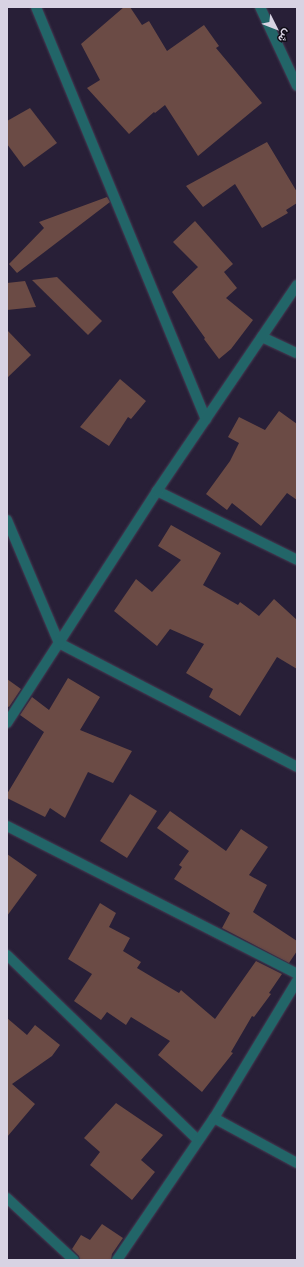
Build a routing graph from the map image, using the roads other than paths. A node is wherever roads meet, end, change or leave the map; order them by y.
1 (36, 7) edge
2 (260, 7) edge
3 (297, 86) edge
4 (297, 285) edge
5 (262, 337) junction
6 (297, 353) edge
7 (206, 419) junction
8 (157, 491) junction
9 (7, 520) edge
10 (297, 560) edge
11 (59, 643) junction
12 (7, 723) edge
13 (297, 767) edge
14 (7, 826) edge
15 (7, 955) edge
16 (297, 974) edge
17 (297, 981) edge
18 (214, 1118) junction
19 (198, 1140) junction
20 (297, 1163) edge
21 (7, 1198) edge
22 (74, 1260) edge
23 (117, 1260) edge

1 - 7 street
2 - 3 street
4 - 5 street
5 - 6 street
5 - 7 street
7 - 8 street
8 - 10 street
8 - 11 street
9 - 11 street
11 - 12 street
11 - 13 street
14 - 16 street
15 - 19 street
17 - 18 street
18 - 19 street
18 - 20 street
19 - 23 street
21 - 22 street

